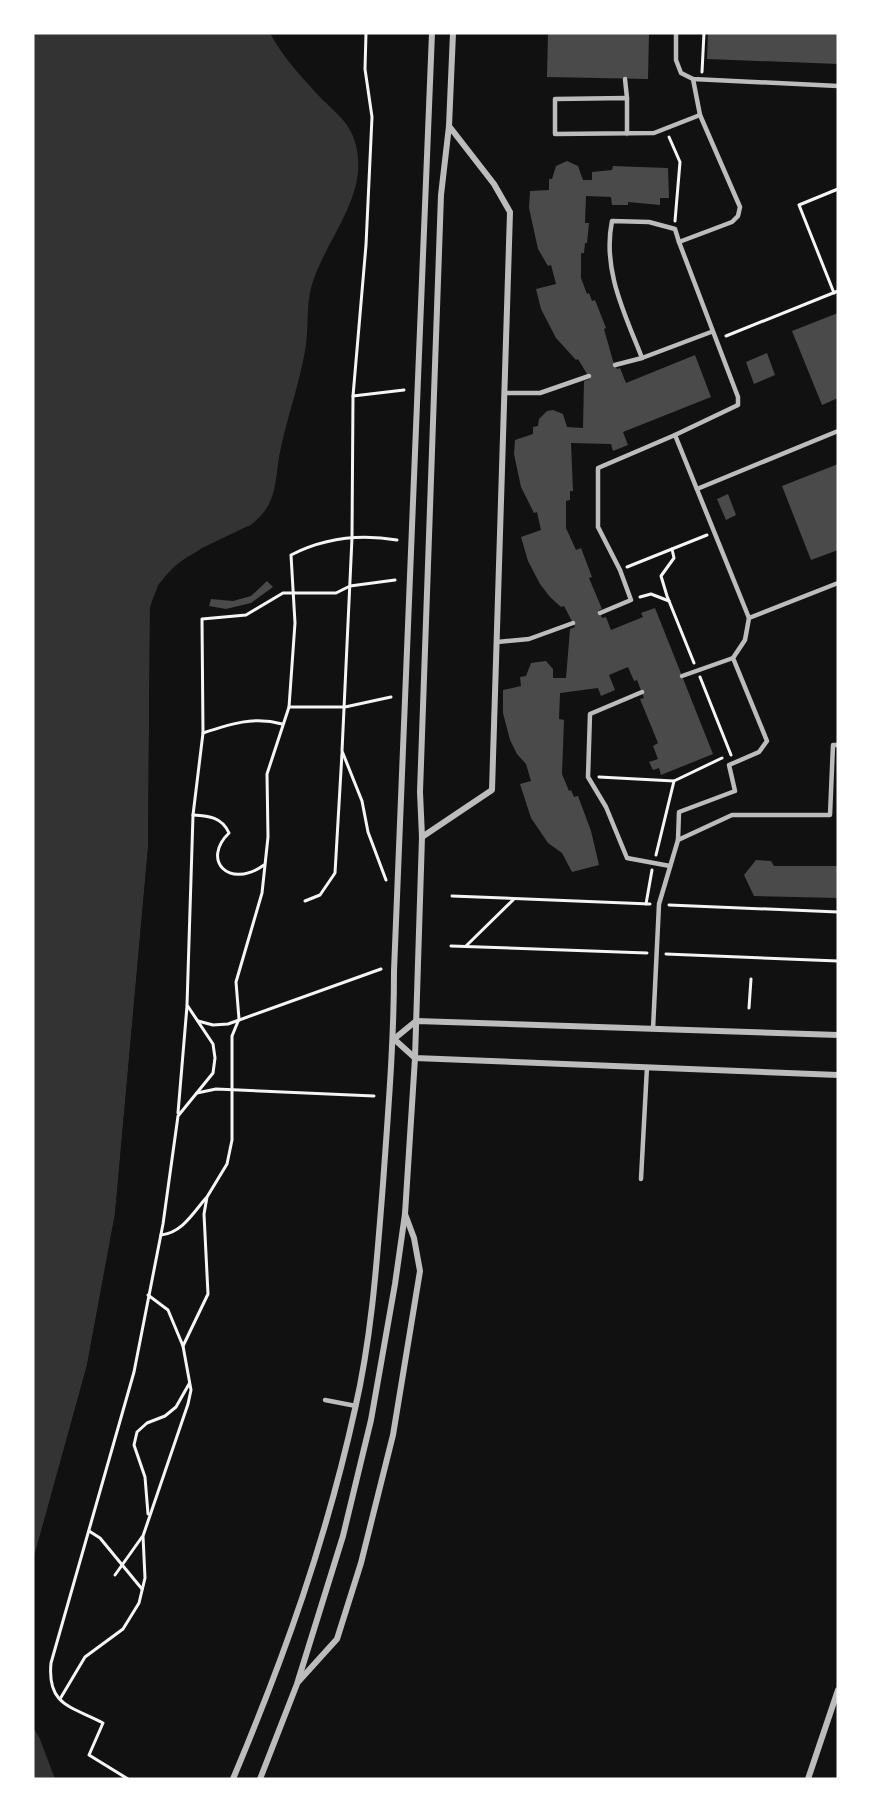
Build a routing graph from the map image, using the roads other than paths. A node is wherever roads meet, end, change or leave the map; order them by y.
1 (432, 33) edge
2 (453, 33) edge
3 (676, 33) edge
4 (625, 79) dead end
5 (693, 79) junction
6 (838, 86) edge
7 (627, 98) junction
8 (700, 115) junction
9 (449, 126) junction
10 (627, 134) junction
11 (679, 242) junction
12 (711, 332) junction
13 (642, 358) junction
14 (615, 365) dead end
15 (589, 376) dead end
16 (505, 393) junction
17 (838, 432) edge
18 (675, 435) junction
19 (697, 489) junction
20 (838, 583) edge
21 (600, 613) dead end
22 (749, 618) junction
23 (573, 623) dead end
24 (497, 642) junction
25 (733, 658) junction
26 (682, 676) dead end
27 (642, 692) dead end
28 (838, 745) edge
29 (422, 837) junction
30 (678, 840) junction
31 (670, 866) junction
32 (416, 1021) junction
33 (653, 1029) junction
34 (838, 1035) edge
35 (394, 1038) junction
36 (415, 1058) junction
37 (647, 1067) junction
38 (838, 1074) edge
39 (641, 1179) dead end
40 (405, 1214) junction
41 (325, 1400) dead end
42 (356, 1406) junction
43 (297, 1684) junction
44 (838, 1690) edge
45 (233, 1779) edge
46 (260, 1779) edge
47 (808, 1779) edge

1 - 35 street
2 - 9 street
3 - 5 lane
4 - 7 lane
5 - 6 lane
5 - 8 lane
7 - 10 lane
7 - 10 lane
8 - 10 lane
8 - 11 lane
9 - 16 street
9 - 29 street
11 - 12 lane
11 - 13 lane
12 - 13 lane
12 - 18 lane
13 - 14 lane
15 - 16 lane
16 - 24 street
17 - 19 lane
18 - 19 lane
18 - 21 lane
19 - 22 lane
20 - 22 lane
22 - 25 lane
23 - 24 lane
24 - 29 street
25 - 26 lane
25 - 30 lane
27 - 31 lane
28 - 30 lane
29 - 32 street
30 - 31 lane
31 - 33 lane
32 - 33 street
32 - 35 street
32 - 36 street
33 - 34 street
35 - 36 street
35 - 42 street
36 - 37 street
36 - 40 street
37 - 38 street
37 - 39 lane
40 - 43 street
40 - 43 street
41 - 42 lane
42 - 45 street
43 - 46 street
44 - 47 street

